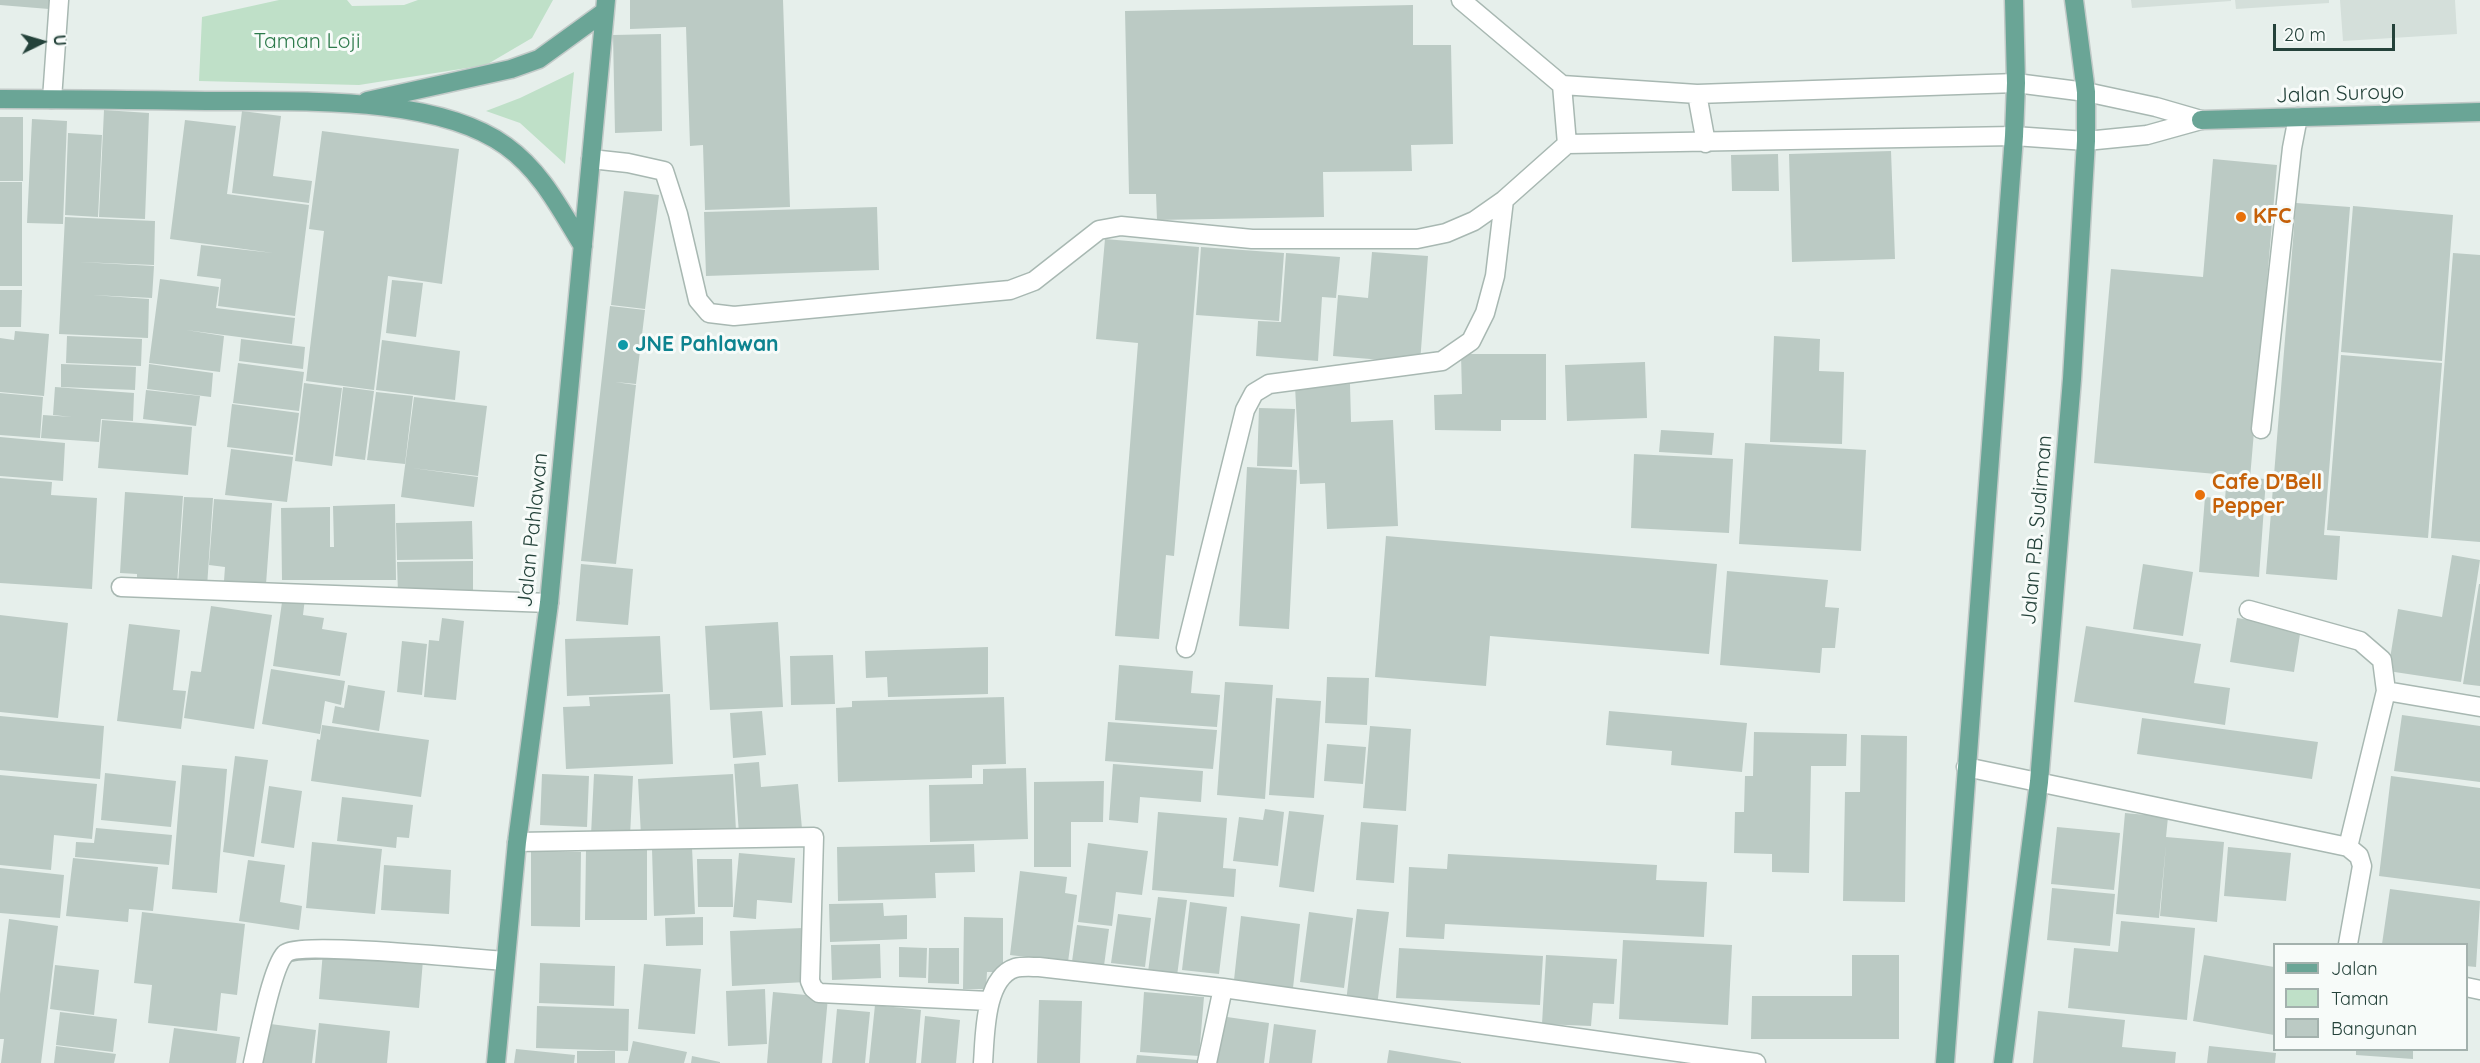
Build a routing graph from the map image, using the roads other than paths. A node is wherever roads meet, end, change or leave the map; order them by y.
1 (59, 0) edge
2 (1461, 0) edge
3 (2014, 0) edge
4 (2074, 0) edge
5 (605, 6) edge
6 (2016, 83) junction
7 (1562, 85) junction
8 (2086, 92) junction
9 (1697, 94) junction
10 (0, 99) edge
11 (52, 99) junction
12 (359, 102) junction
13 (2480, 112) edge
14 (2298, 117) junction
15 (2201, 120) junction
16 (2014, 136) junction
17 (2086, 141) junction
18 (1706, 143) junction
19 (1567, 144) junction
20 (591, 159) junction
21 (1504, 200) junction
22 (583, 246) junction
23 (2261, 429) dead end
24 (122, 587) dead end
25 (549, 603) junction
26 (2249, 610) dead end
27 (1186, 648) dead end
28 (2386, 691) junction
29 (2480, 707) edge
30 (1966, 767) junction
31 (2039, 782) junction
32 (517, 842) junction
33 (2348, 847) junction
34 (2348, 943) edge
35 (504, 961) junction
36 (1223, 988) junction
37 (989, 1001) junction
38 (253, 1063) edge
39 (495, 1063) edge
40 (983, 1063) edge
41 (1207, 1063) edge
42 (1756, 1063) edge
43 (1945, 1063) edge
44 (2002, 1063) edge

1 - 11 street
2 - 7 street
3 - 6 main road
4 - 8 main road, Jalan P.B. Sudirman
5 - 12 main road
5 - 20 main road, Jalan Pahlawan
6 - 8 street, Jalan Suroyo
6 - 9 street, Jalan Suroyo
6 - 16 main road
7 - 9 street, Jalan Suroyo
7 - 19 street
8 - 15 street, Jalan Suroyo
8 - 17 main road, Jalan P.B. Sudirman
9 - 18 street
10 - 11 main road
11 - 12 main road
12 - 22 main road
13 - 14 main road, Jalan Suroyo
14 - 15 main road, Jalan Suroyo
14 - 23 street
15 - 17 street, Jalan Suroyo
16 - 17 street, Jalan Suroyo
16 - 18 street, Jalan Suroyo
16 - 30 main road
17 - 31 main road, Jalan P.B. Sudirman
18 - 19 street, Jalan Suroyo
19 - 21 street
20 - 21 street
20 - 22 main road, Jalan Pahlawan
21 - 27 street
22 - 25 main road, Jalan Pahlawan
24 - 25 street
25 - 32 main road, Jalan Pahlawan
26 - 28 street
28 - 29 street
28 - 33 street
30 - 31 street
30 - 43 main road
31 - 33 street
31 - 44 main road, Jalan P.B. Sudirman
32 - 35 main road, Jalan Pahlawan
32 - 37 street
33 - 34 street
35 - 38 street
35 - 39 main road, Jalan Pahlawan
36 - 37 street
36 - 41 street
36 - 42 street
37 - 40 street

